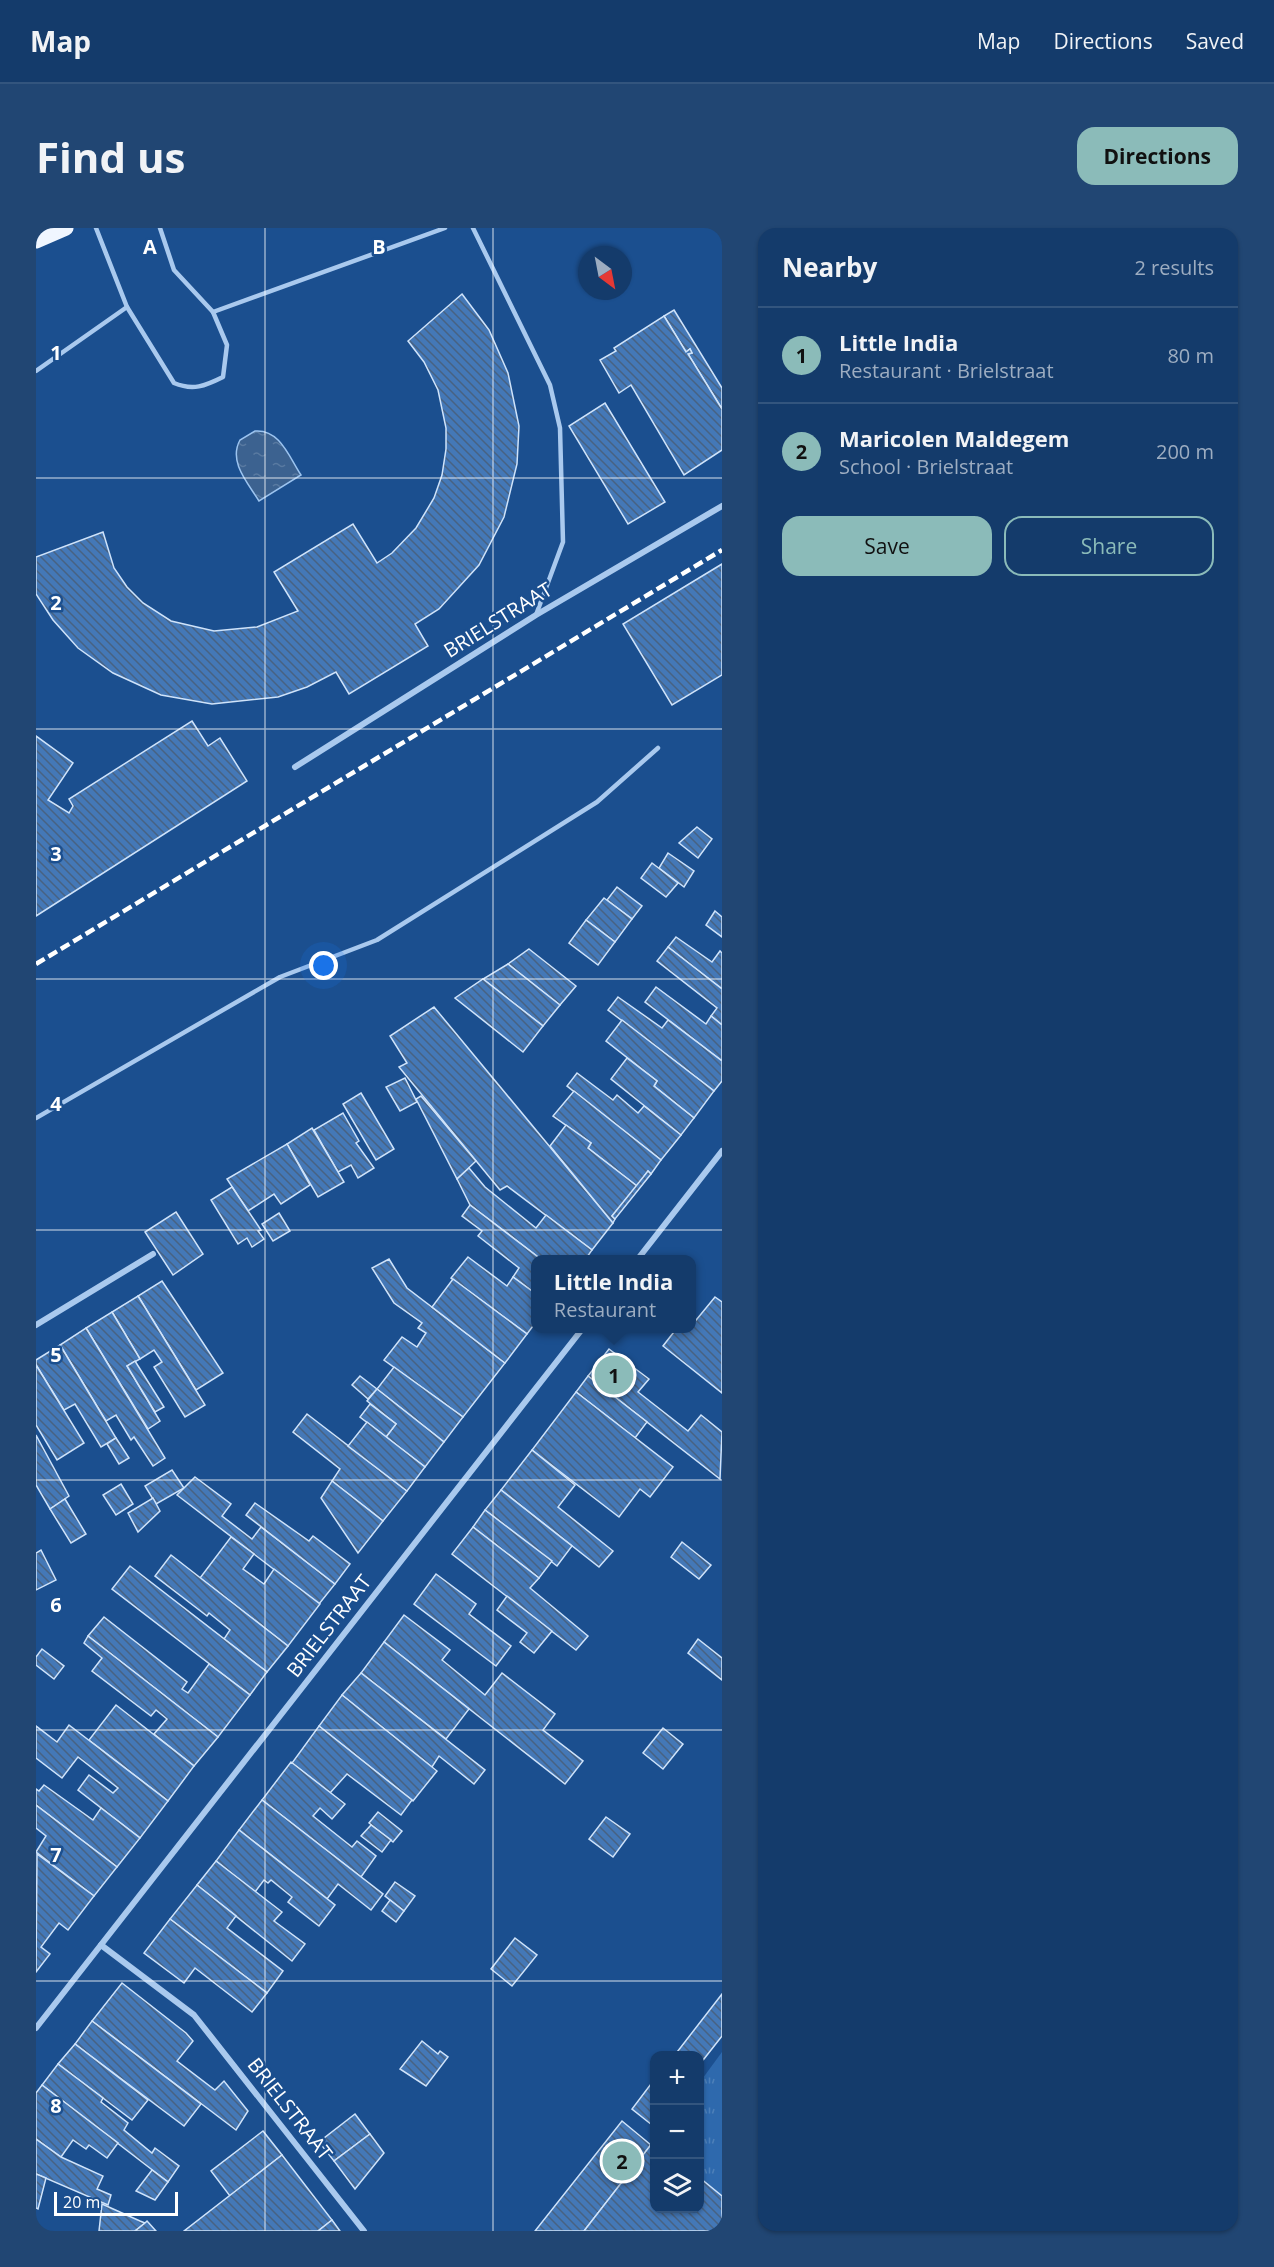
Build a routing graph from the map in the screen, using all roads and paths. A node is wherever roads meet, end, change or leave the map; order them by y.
1 (66, 228) edge
2 (96, 228) edge
3 (160, 228) edge
4 (445, 228) edge
5 (473, 228) edge
6 (36, 241) edge
7 (127, 307) junction
8 (213, 312) junction
9 (36, 370) edge
10 (722, 506) edge
11 (536, 615) junction
12 (657, 748) dead end
13 (295, 766) dead end
14 (36, 1118) edge
15 (722, 1151) edge
16 (153, 1254) dead end
17 (641, 1255) edge
18 (36, 1325) edge
19 (580, 1333) edge
20 (101, 1945) junction
21 (36, 2028) edge
22 (364, 2231) edge

1 - 6 main road
2 - 7 lane
3 - 8 lane
4 - 8 lane
5 - 11 lane
7 - 8 lane
7 - 9 lane
10 - 11 street, BRIELSTRAAT
11 - 13 street, BRIELSTRAAT
12 - 14 lane
15 - 17 street
16 - 18 street
19 - 20 street, BRIELSTRAAT
20 - 21 street, BRIELSTRAAT
20 - 22 street, BRIELSTRAAT

